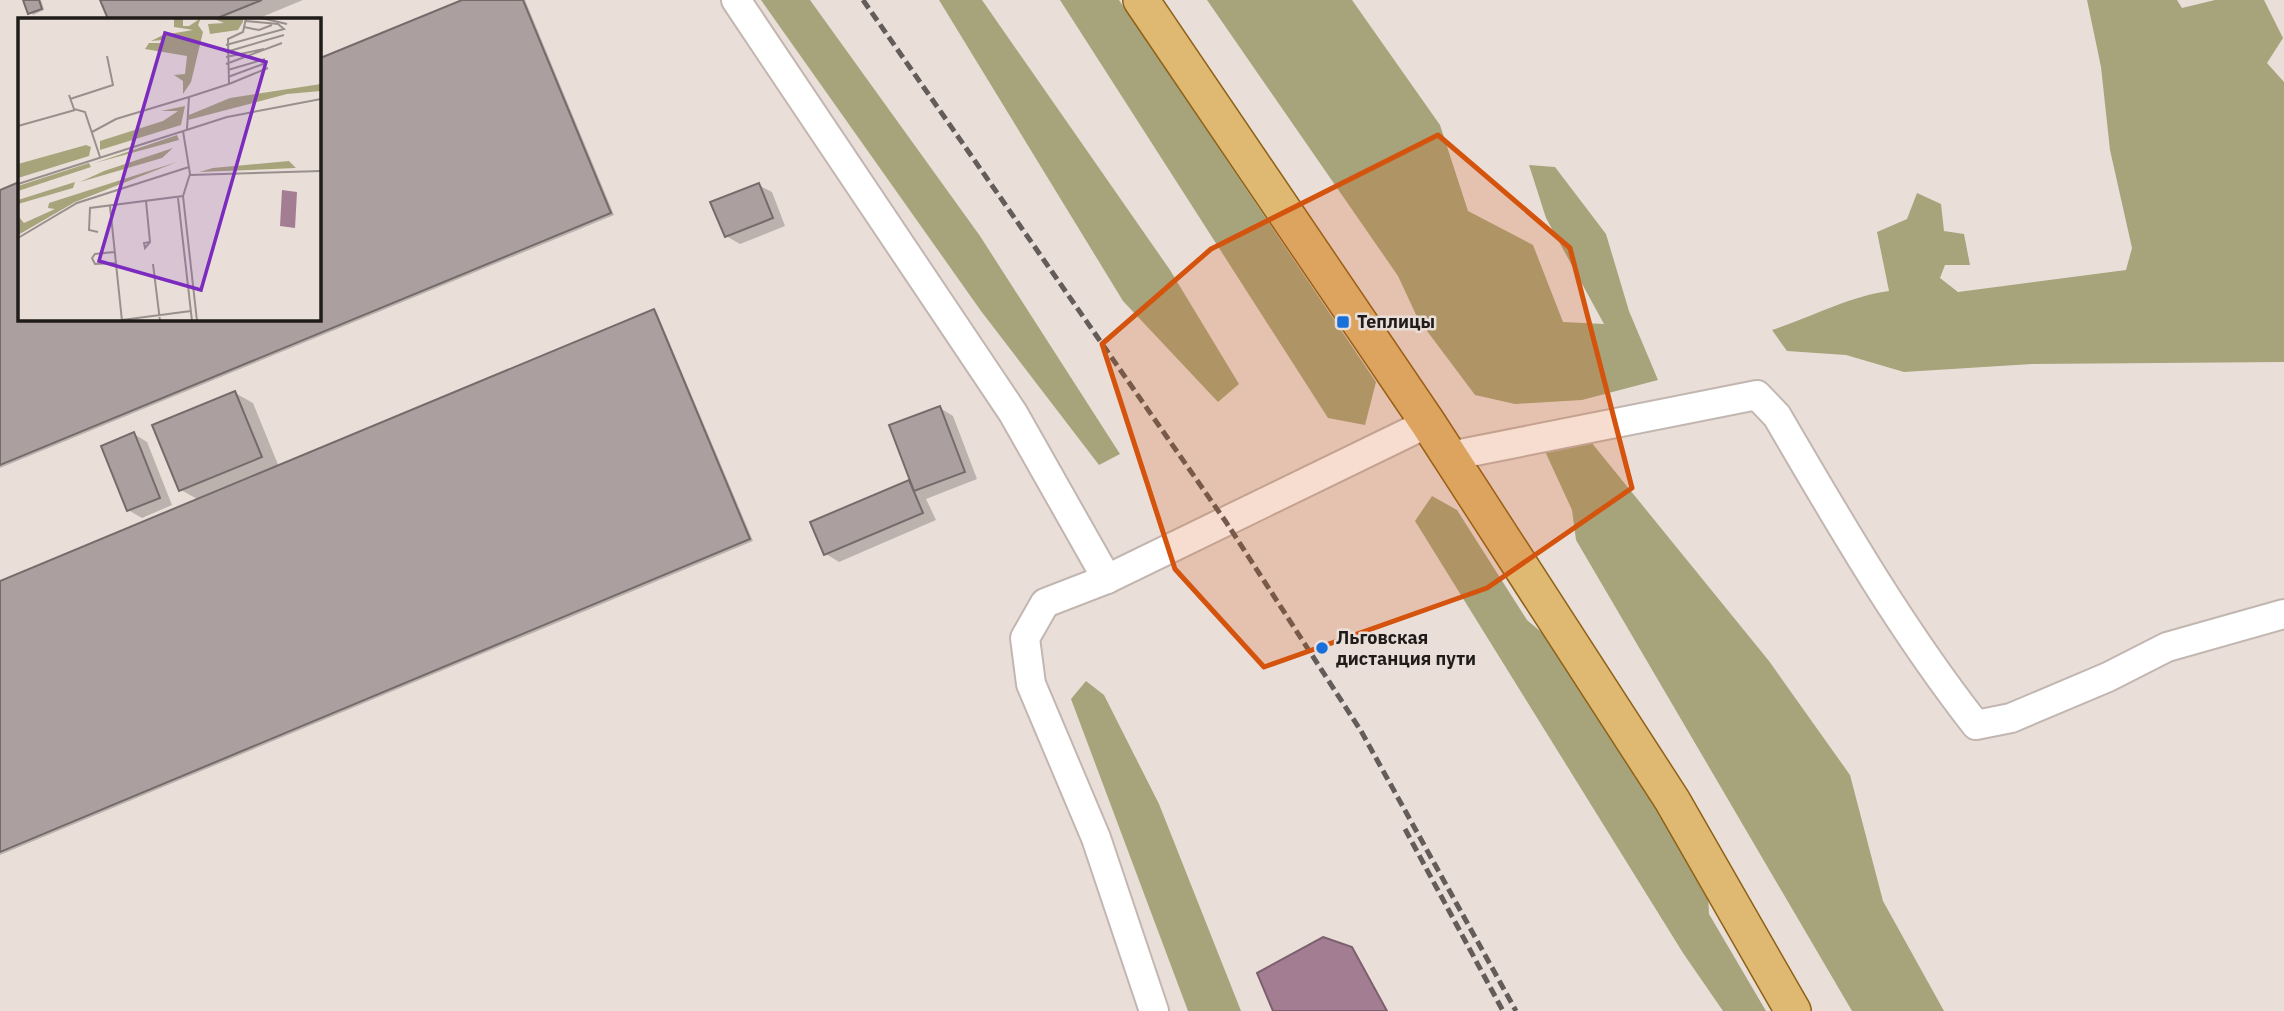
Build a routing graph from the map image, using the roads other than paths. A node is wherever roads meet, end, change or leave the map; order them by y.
1 (736, 0) edge
2 (1141, 0) edge
3 (1429, 423) junction
4 (1450, 456) junction
5 (1107, 579) junction
6 (2284, 614) edge
7 (1154, 1011) edge
8 (1793, 1011) edge

1 - 5 street
2 - 3 main road
3 - 4 main road
3 - 5 street
4 - 6 street
4 - 8 main road
5 - 7 street

